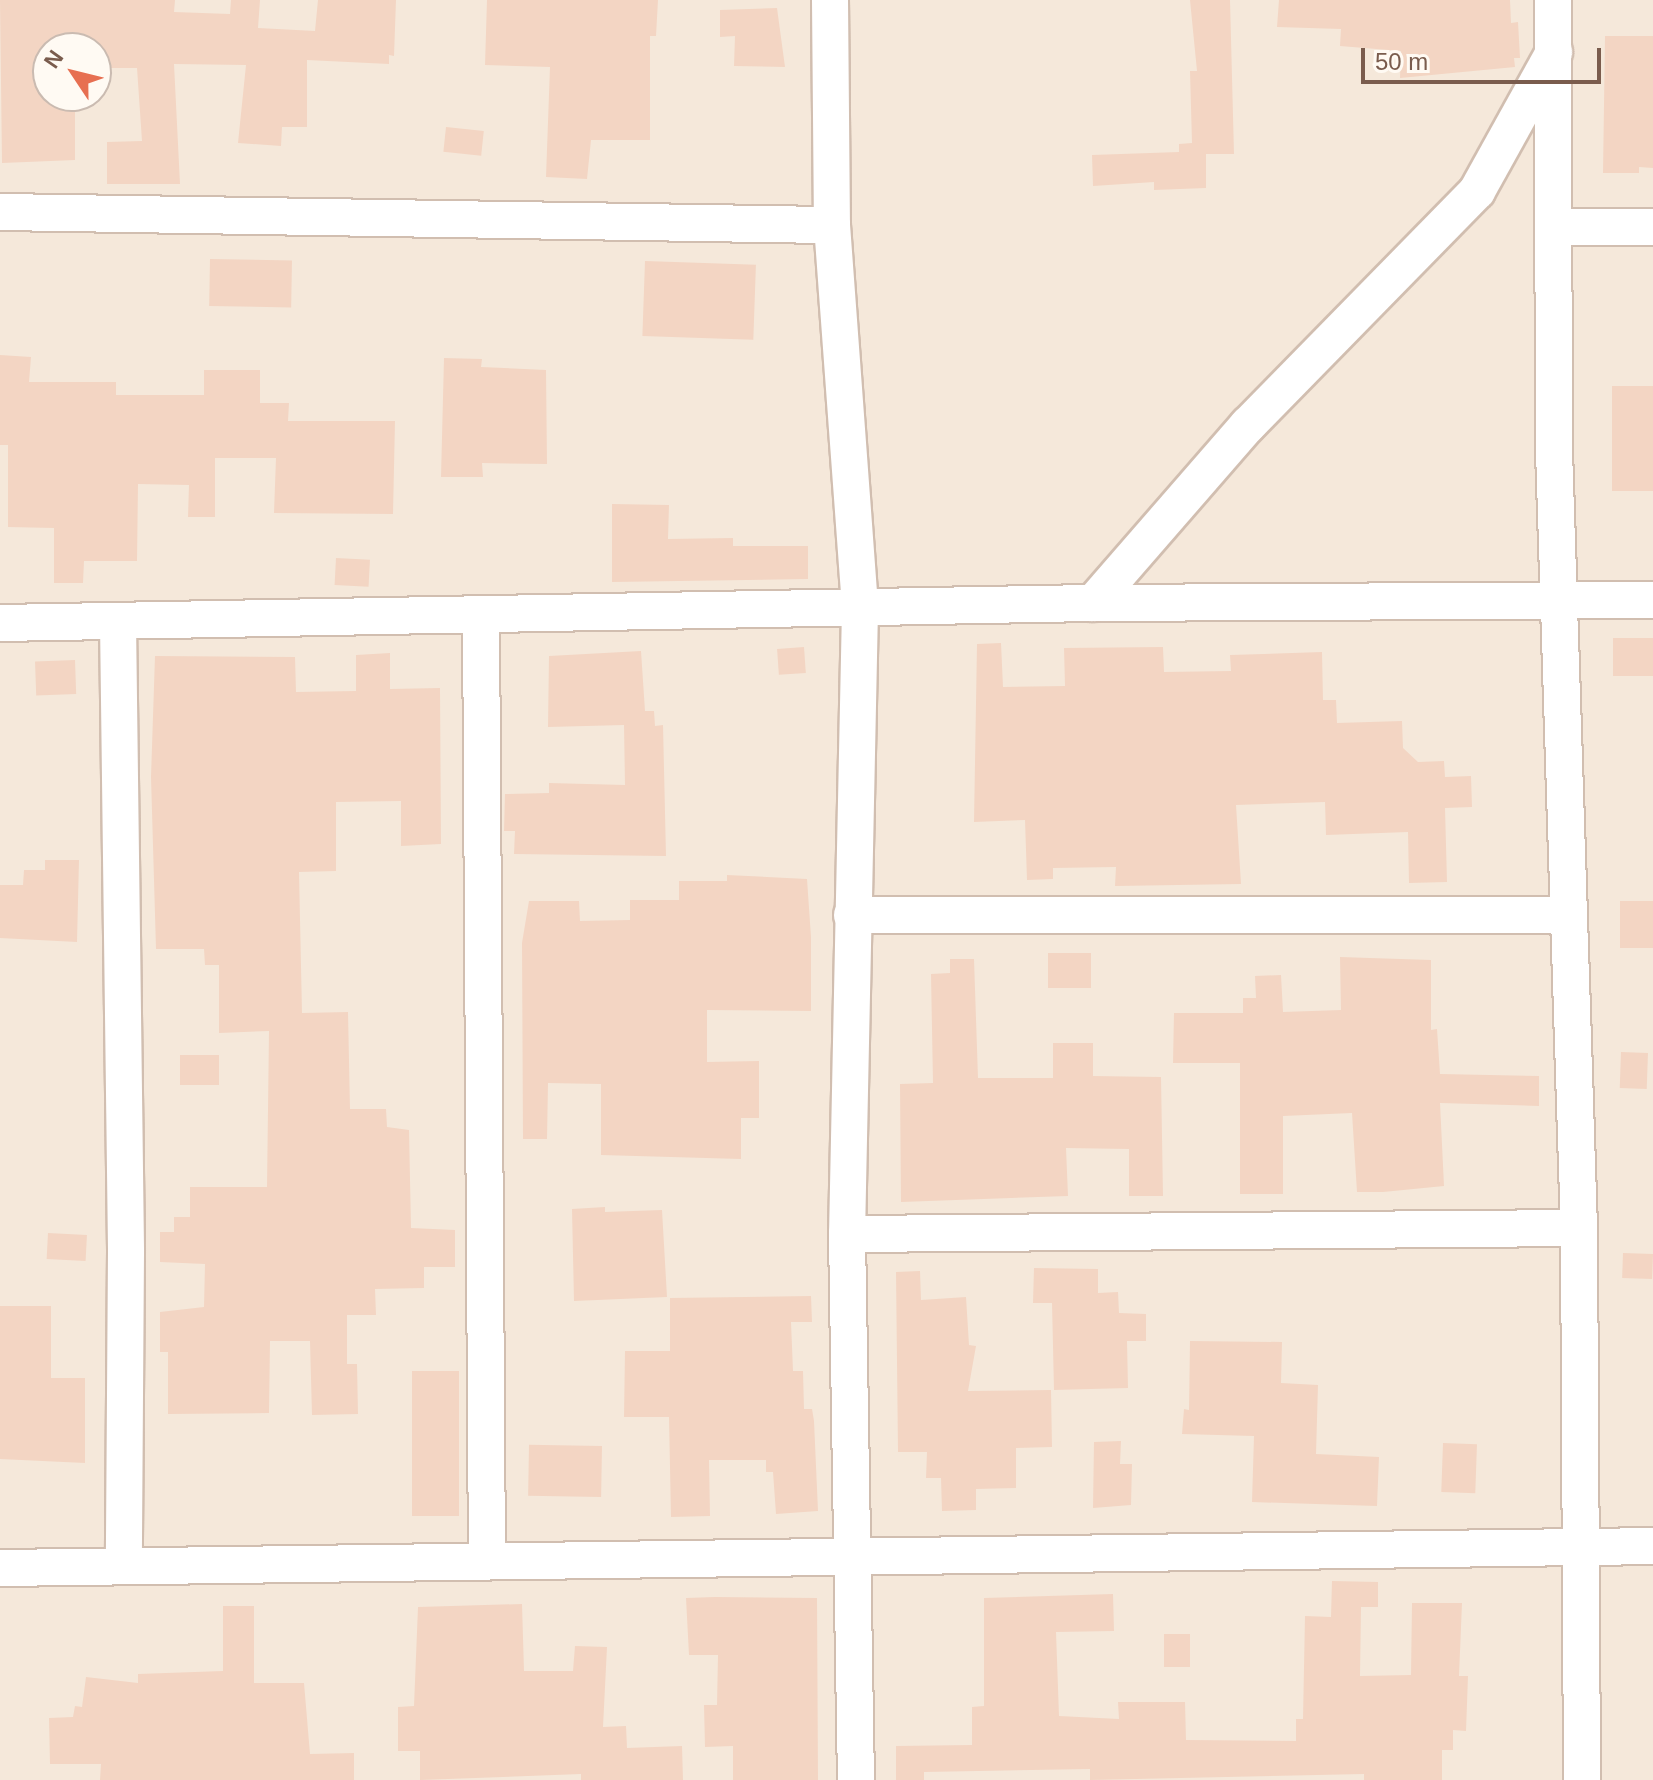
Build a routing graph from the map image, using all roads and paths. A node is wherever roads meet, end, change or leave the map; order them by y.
1 (830, 0) edge
2 (1553, 0) edge
3 (1555, 50) junction
4 (0, 212) edge
5 (832, 225) junction
6 (1555, 227) junction
7 (1653, 227) edge
8 (1560, 598) junction
9 (1653, 600) edge
10 (1093, 603) junction
11 (860, 609) junction
12 (481, 615) junction
13 (118, 621) junction
14 (0, 623) edge
15 (852, 915) junction
16 (1566, 915) junction
17 (1579, 1228) junction
18 (847, 1234) junction
19 (1581, 1544) junction
20 (1653, 1546) edge
21 (854, 1556) junction
22 (487, 1560) junction
23 (124, 1565) junction
24 (0, 1568) edge
25 (856, 1780) edge
26 (1582, 1780) edge

1 - 5 street
2 - 3 street
3 - 6 street
3 - 10 street
4 - 5 street
5 - 11 street
6 - 7 street
6 - 8 street
8 - 9 street
8 - 10 street
8 - 16 street
10 - 11 street
11 - 12 street
11 - 15 street
12 - 13 street
12 - 22 street
13 - 14 street
13 - 23 street
15 - 16 street
15 - 18 street
16 - 17 street
17 - 18 street
17 - 19 street
18 - 21 street
19 - 20 street
19 - 21 street
19 - 26 street
21 - 22 street
21 - 25 street
22 - 23 street
23 - 24 street

